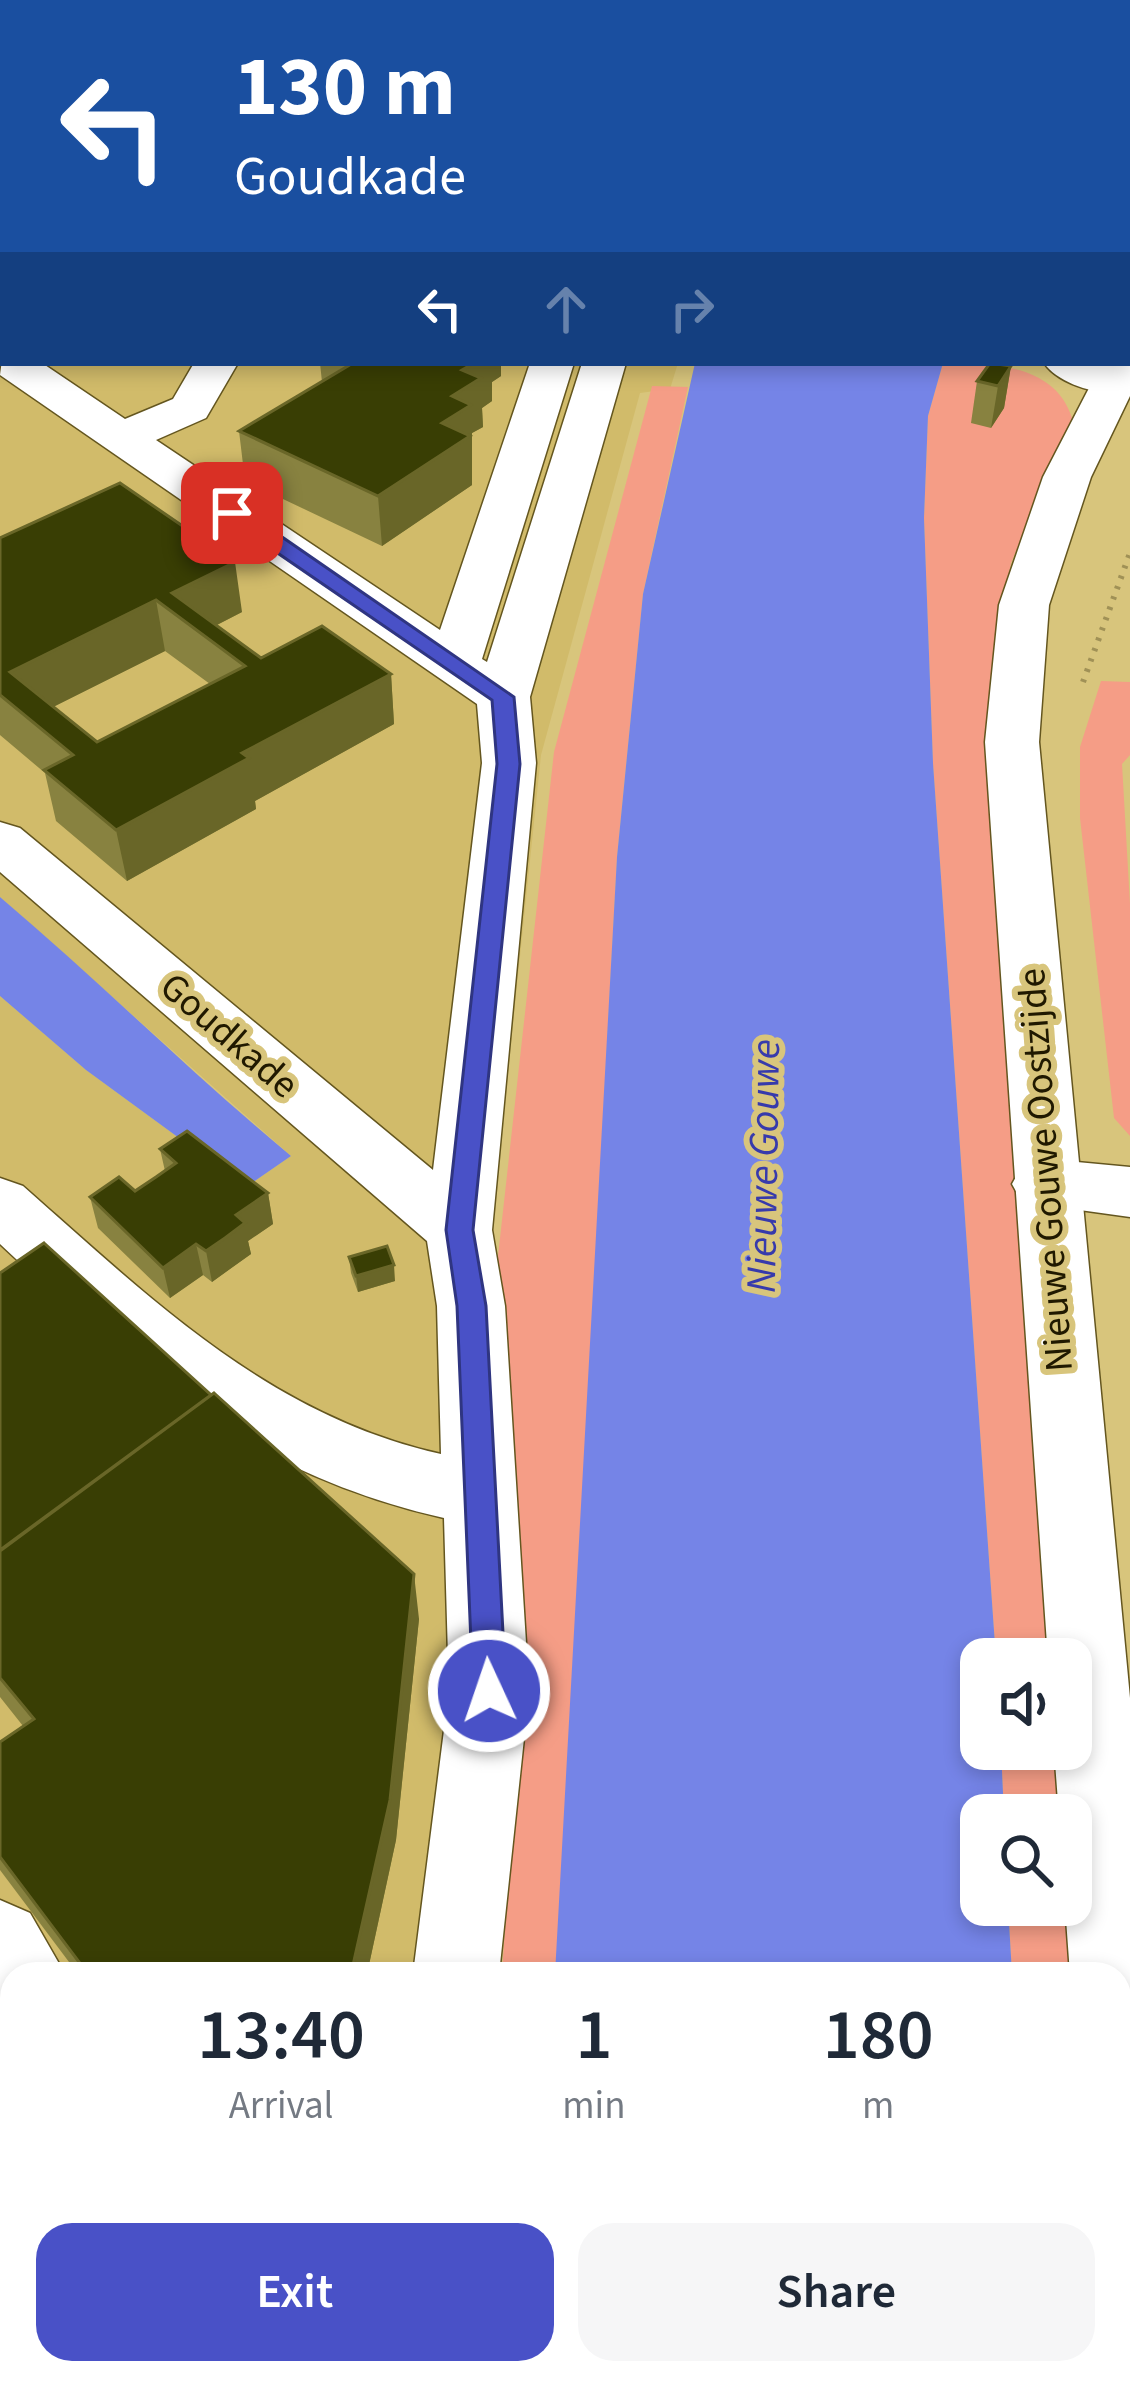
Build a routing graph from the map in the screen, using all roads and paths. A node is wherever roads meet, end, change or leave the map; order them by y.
1 (16, 366) edge
2 (214, 366) edge
3 (551, 366) edge
4 (603, 366) edge
5 (1117, 366) edge
6 (121, 438) junction
7 (455, 663) junction
8 (503, 697) junction
9 (0, 841) edge
10 (1045, 1184) junction
11 (1130, 1192) edge
12 (3, 1206) edge
13 (460, 1230) junction
14 (480, 1495) junction
15 (457, 1962) edge
16 (1112, 1962) edge

1 - 6 main road
2 - 6 main road
3 - 7 main road
4 - 8 main road
5 - 10 main road, Nieuwe Gouwe Oostzijde
6 - 7 main road
7 - 8 main road
8 - 13 main road
9 - 13 main road, Goudkade
10 - 11 main road
10 - 16 main road, Nieuwe Gouwe Oostzijde
12 - 14 main road
13 - 14 main road
14 - 15 main road

